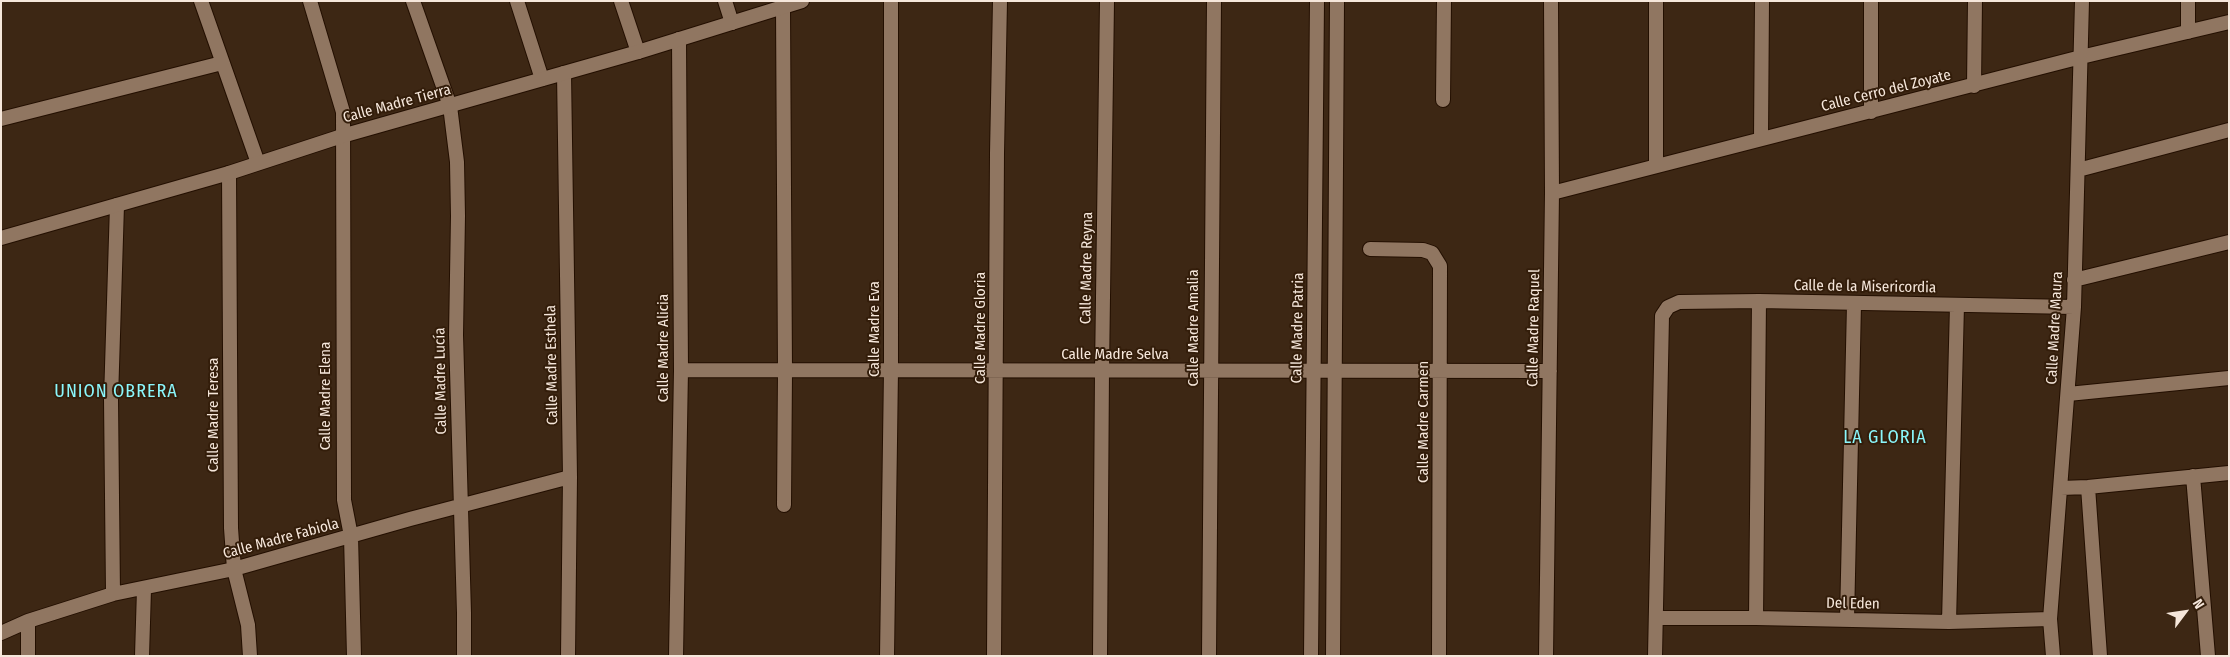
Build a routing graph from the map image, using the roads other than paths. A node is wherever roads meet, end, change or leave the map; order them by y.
1 (201, 1) edge
2 (310, 1) edge
3 (413, 1) edge
4 (516, 1) edge
5 (621, 1) edge
6 (725, 1) edge
7 (802, 1) edge
8 (890, 1) edge
9 (1000, 1) edge
10 (1107, 1) edge
11 (1214, 1) edge
12 (1318, 1) edge
13 (1337, 1) edge
14 (1444, 1) edge
15 (1551, 1) edge
16 (1656, 1) edge
17 (1762, 1) edge
18 (1871, 1) edge
19 (1975, 1) edge
20 (2082, 1) edge
21 (2188, 1) edge
22 (782, 7) junction
23 (2229, 22) edge
24 (732, 23) junction
25 (2188, 32) junction
26 (678, 40) junction
27 (638, 52) junction
28 (2082, 57) junction
29 (222, 64) junction
30 (564, 73) junction
31 (542, 79) junction
32 (1974, 86) junction
33 (1443, 100) dead end
34 (450, 106) junction
35 (1871, 112) junction
36 (1, 119) edge
37 (2229, 130) edge
38 (342, 136) junction
39 (1761, 138) junction
40 (258, 163) junction
41 (1656, 165) junction
42 (2078, 170) junction
43 (229, 172) junction
44 (1552, 193) junction
45 (117, 205) junction
46 (1, 238) edge
47 (2229, 242) edge
48 (1370, 249) dead end
49 (2074, 280) junction
50 (1760, 301) junction
51 (1854, 304) junction
52 (1957, 305) junction
53 (2074, 307) junction
54 (681, 370) junction
55 (891, 370) junction
56 (1313, 370) junction
57 (997, 371) junction
58 (1102, 371) junction
59 (1210, 371) junction
60 (1335, 371) junction
61 (1441, 371) junction
62 (1550, 371) junction
63 (785, 372) junction
64 (2229, 378) edge
65 (2068, 394) junction
66 (2229, 473) edge
67 (2193, 476) junction
68 (570, 477) junction
69 (2088, 487) junction
70 (2061, 488) junction
71 (459, 505) junction
72 (784, 505) dead end
73 (351, 536) junction
74 (234, 569) junction
75 (144, 589) junction
76 (114, 594) junction
77 (1656, 618) junction
78 (1756, 618) junction
79 (2050, 619) junction
80 (1847, 620) junction
81 (28, 621) junction
82 (1949, 622) junction
83 (1, 633) edge
84 (28, 656) edge
85 (142, 656) edge
86 (250, 656) edge
87 (354, 656) edge
88 (464, 656) edge
89 (568, 656) edge
90 (676, 656) edge
91 (887, 656) edge
92 (994, 656) edge
93 (1100, 656) edge
94 (1209, 656) edge
95 (1311, 656) edge
96 (1333, 656) edge
97 (1438, 656) edge
98 (1546, 656) edge
99 (1655, 656) edge
100 (2052, 656) edge
101 (2100, 656) edge
102 (2208, 656) edge

1 - 29 street
2 - 38 street, Calle Madre Elena
3 - 34 street, Calle Madre Lucía
4 - 31 street
5 - 27 street
6 - 24 street
7 - 22 street, Calle Madre Tierra
8 - 55 street, Calle Madre Eva
9 - 57 street, Calle Madre Gloria
10 - 58 street, Calle Madre Reyna
11 - 59 street, Calle Madre Amalia
12 - 56 street, Calle Madre Patria
13 - 60 street
14 - 33 street
15 - 44 street, Calle Madre Raquel
16 - 41 street
17 - 39 street
18 - 35 street
19 - 32 street
20 - 28 street, Calle Madre Maura
21 - 25 street
22 - 24 street, Calle Madre Tierra
22 - 63 street
23 - 25 street, Calle Cerro del Zoyate
24 - 26 street, Calle Madre Tierra
25 - 28 street, Calle Cerro del Zoyate
26 - 27 street, Calle Madre Tierra
26 - 54 street, Calle Madre Alicia
27 - 30 street, Calle Madre Tierra
28 - 32 street, Calle Cerro del Zoyate
28 - 42 street, Calle Madre Maura
29 - 36 street
29 - 40 street
30 - 31 street, Calle Madre Tierra
30 - 68 street, Calle Madre Esthela
31 - 34 street, Calle Madre Tierra
32 - 35 street, Calle Cerro del Zoyate
34 - 38 street, Calle Madre Tierra
34 - 71 street, Calle Madre Lucía
35 - 39 street, Calle Cerro del Zoyate
37 - 42 street
38 - 40 street, Calle Madre Tierra
38 - 73 street, Calle Madre Elena
39 - 41 street, Calle Cerro del Zoyate
40 - 43 street, Calle Madre Tierra
41 - 44 street, Calle Cerro del Zoyate
42 - 49 street, Calle Madre Maura
43 - 45 street, Calle Madre Tierra
43 - 74 street, Calle Madre Teresa
44 - 62 street, Calle Madre Raquel
45 - 46 street, Calle Madre Tierra
45 - 76 street
47 - 49 street
48 - 61 street, Calle Madre Carmen
49 - 53 street, Calle Madre Maura
50 - 51 street, Calle de la Misericordia
50 - 77 street, Calle de la Misericordia
50 - 78 street
51 - 52 street, Calle de la Misericordia
51 - 80 street
52 - 53 street, Calle de la Misericordia
52 - 82 street
53 - 65 street, Calle Madre Maura
54 - 63 street, Calle Madre Selva
54 - 90 street, Calle Madre Alicia
55 - 57 street, Calle Madre Selva
55 - 63 street, Calle Madre Selva
55 - 91 street, Calle Madre Eva
56 - 59 street, Calle Madre Selva
56 - 60 street, Calle Madre Selva
56 - 95 street, Calle Madre Patria
57 - 58 street, Calle Madre Selva
57 - 92 street, Calle Madre Gloria
58 - 59 street, Calle Madre Selva
58 - 93 street, Calle Madre Reyna
59 - 94 street, Calle Madre Amalia
60 - 61 street, Calle Madre Selva
60 - 96 street
61 - 62 street, Calle Madre Selva
61 - 97 street, Calle Madre Carmen
62 - 98 street, Calle Madre Raquel
63 - 72 street
64 - 65 street
65 - 70 street, Calle Madre Maura
66 - 67 street
67 - 69 street
67 - 102 street
68 - 71 street, Calle Madre Fabiola
68 - 89 street, Calle Madre Esthela
69 - 70 street
69 - 101 street
70 - 79 street, Calle Madre Maura
71 - 73 street, Calle Madre Fabiola
71 - 88 street, Calle Madre Lucía
73 - 74 street, Calle Madre Fabiola
73 - 87 street, Calle Madre Elena
74 - 75 street, Calle Madre Fabiola
74 - 86 street, Calle Madre Teresa
75 - 76 street, Calle Madre Fabiola
75 - 85 street
76 - 81 street, Calle Madre Fabiola
77 - 78 street, Del Eden
77 - 99 street
78 - 80 street, Del Eden
79 - 82 street, Del Eden
79 - 100 street, Calle Madre Maura
80 - 82 street, Del Eden
81 - 83 street, Calle Madre Fabiola
81 - 84 street

